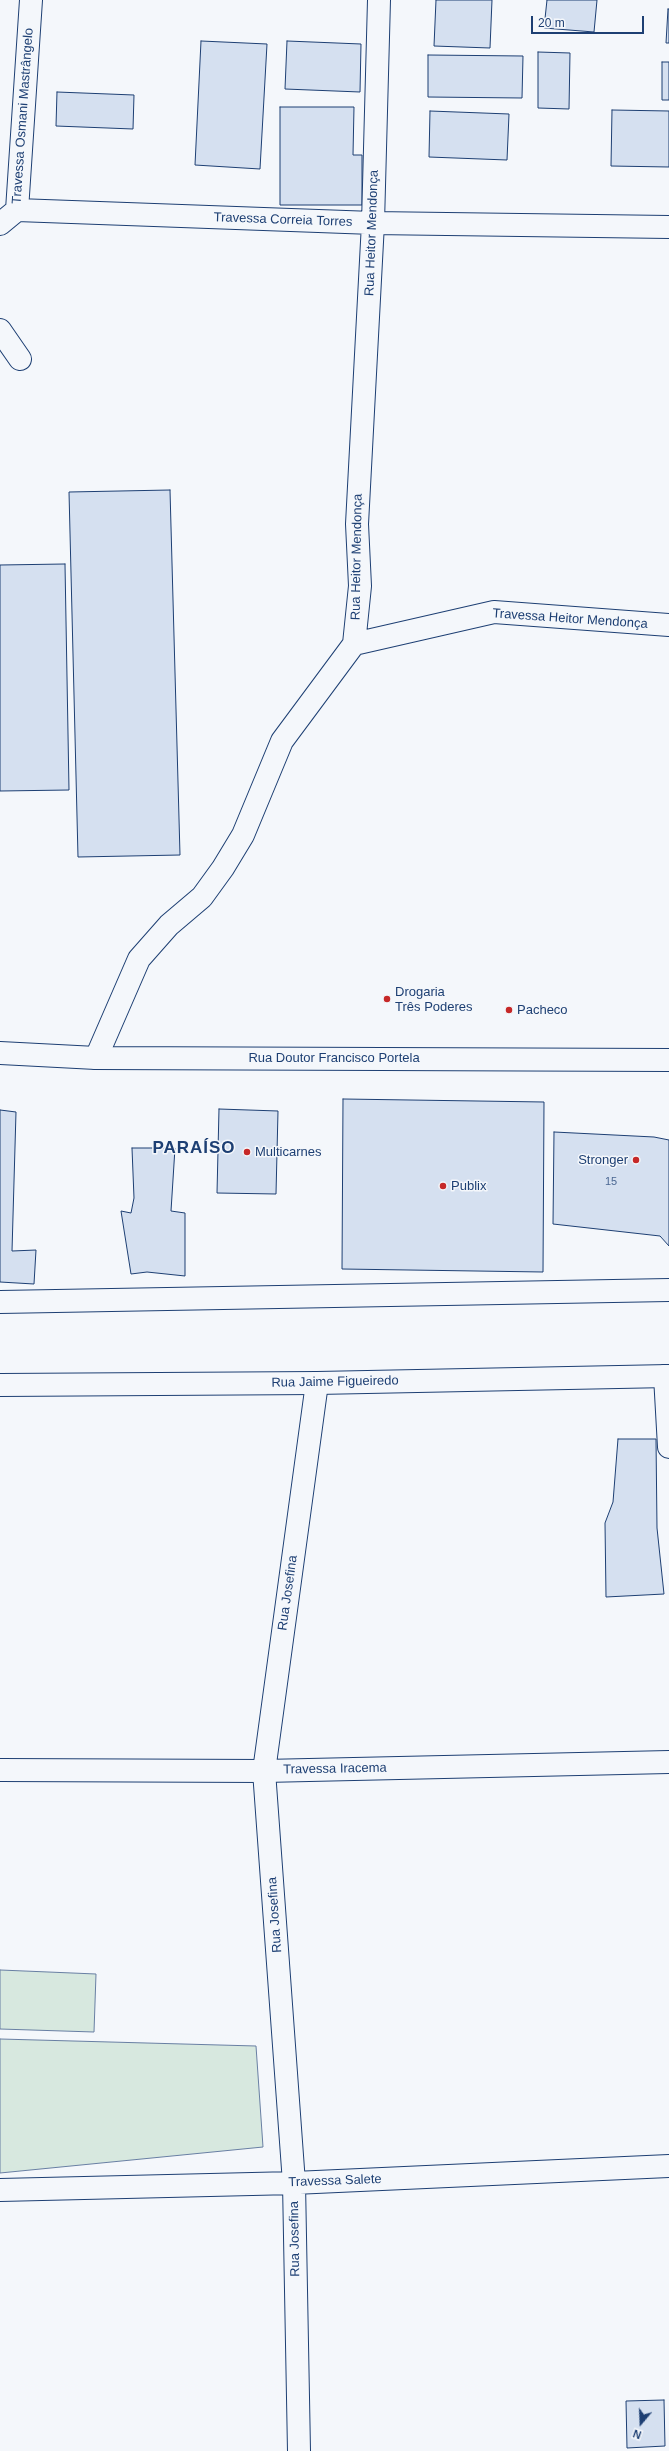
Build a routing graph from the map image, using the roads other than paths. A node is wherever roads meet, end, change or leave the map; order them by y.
1 (31, 0) edge
2 (379, 0) edge
3 (17, 210) junction
4 (373, 223) junction
5 (0, 224) edge
6 (669, 227) edge
7 (0, 330) edge
8 (20, 359) dead end
9 (669, 626) edge
10 (354, 644) junction
11 (0, 1053) edge
12 (96, 1058) junction
13 (669, 1060) edge
14 (669, 1290) edge
15 (0, 1302) edge
16 (667, 1376) edge
17 (317, 1383) junction
18 (0, 1384) edge
19 (669, 1447) edge
20 (669, 1762) edge
21 (0, 1770) edge
22 (264, 1771) junction
23 (669, 2166) edge
24 (294, 2183) junction
25 (0, 2190) edge
26 (299, 2451) edge

1 - 3 street, Travessa Osmani Mastrângelo
2 - 4 street, Rua Heitor Mendonça
3 - 4 street, Travessa Correia Torres
3 - 5 street, Travessa Osmani Mastrângelo
4 - 6 street, Travessa Correia Torres
4 - 10 street, Rua Heitor Mendonça
7 - 8 street
9 - 10 street, Travessa Heitor Mendonça
10 - 12 street
11 - 12 street, Rua Doutor Francisco Portela
12 - 13 street, Rua Doutor Francisco Portela
14 - 15 street
16 - 17 street, Rua Jaime Figueiredo
16 - 19 street
17 - 18 street, Rua Jaime Figueiredo
17 - 22 street, Rua Josefina
20 - 22 street, Travessa Iracema
21 - 22 street, Travessa Iracema
22 - 24 street, Rua Josefina
23 - 24 street, Travessa Salete
24 - 25 street, Travessa Salete
24 - 26 street, Rua Josefina

